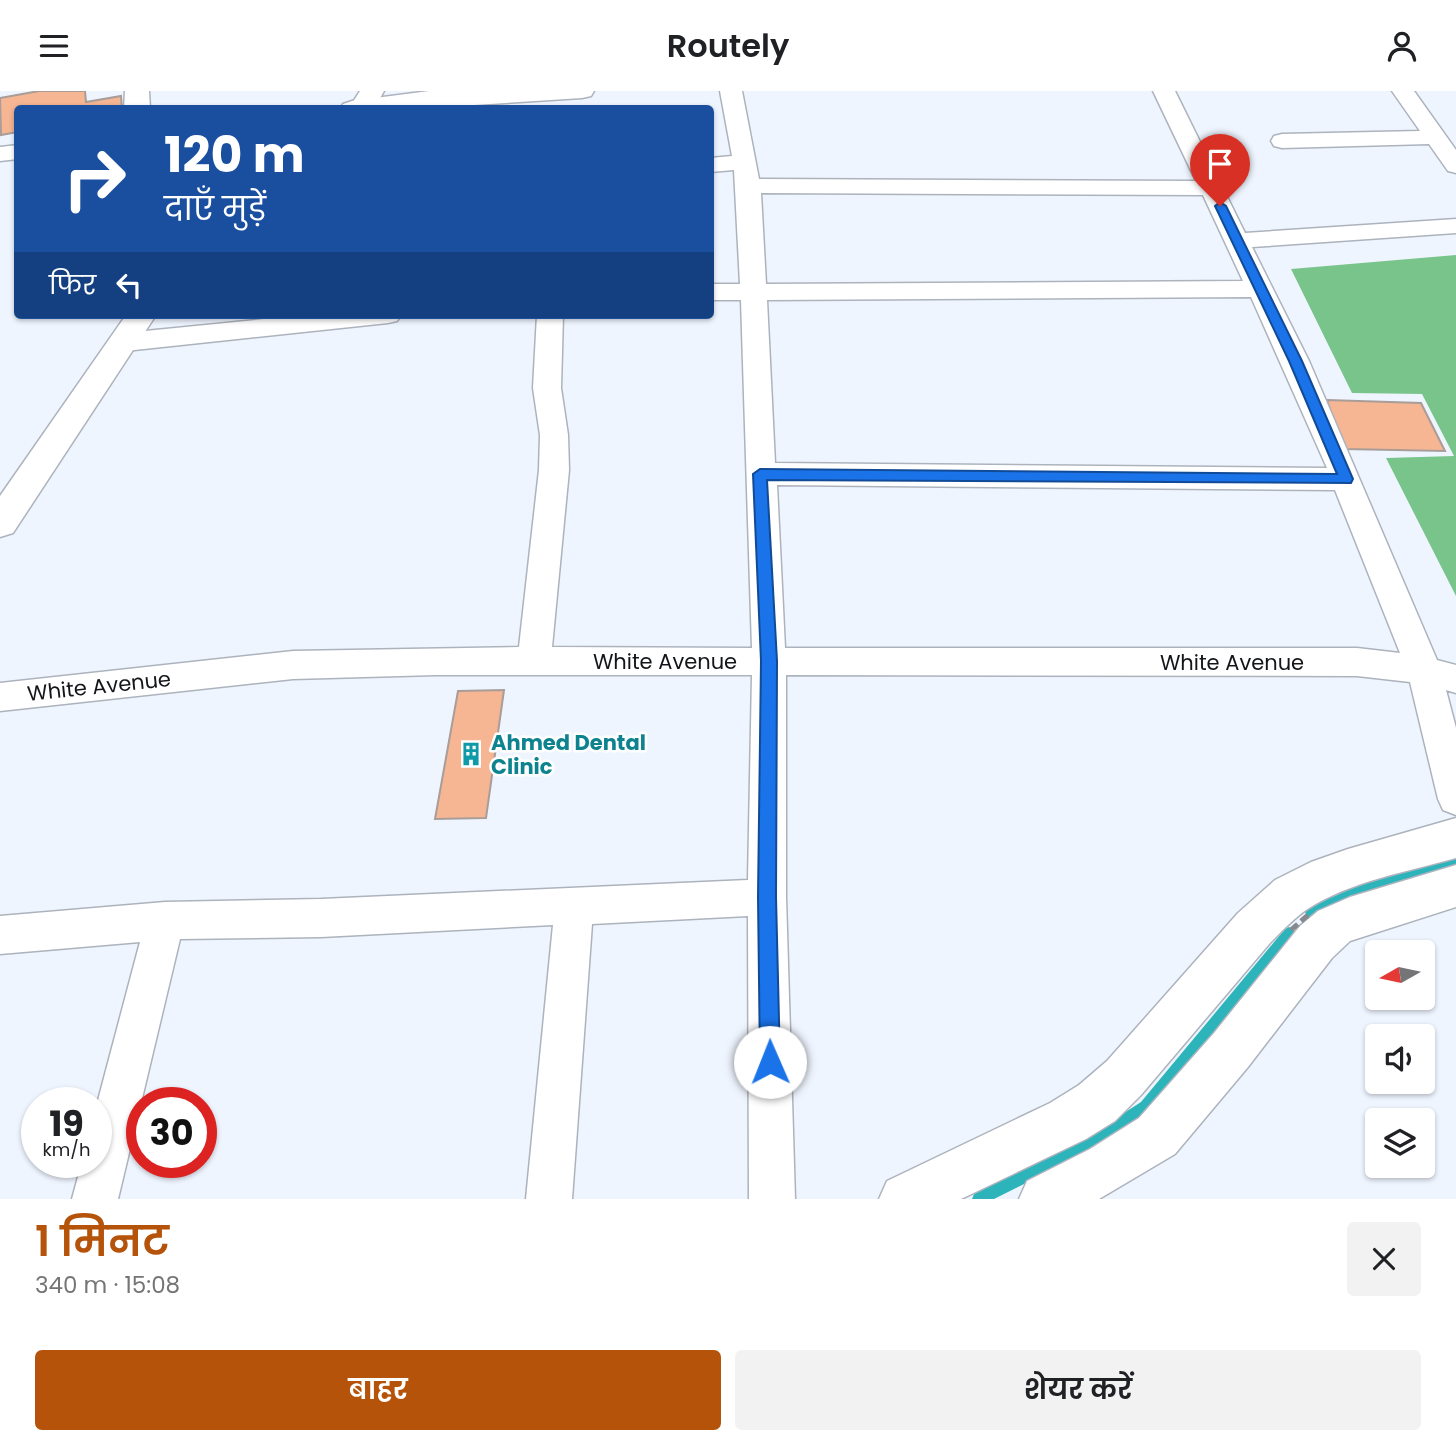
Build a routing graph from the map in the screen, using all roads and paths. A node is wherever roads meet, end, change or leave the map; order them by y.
1 (582, 91) edge
2 (731, 91) edge
3 (1164, 91) edge
4 (1403, 91) edge
5 (362, 102) edge
6 (1436, 137) junction
7 (1282, 141) dead end
8 (714, 166) edge
9 (1456, 166) edge
10 (747, 174) junction
11 (1212, 188) junction
12 (1456, 226) edge
13 (1237, 241) junction
14 (1261, 289) junction
15 (714, 292) edge
16 (752, 292) junction
17 (310, 319) edge
18 (550, 319) edge
19 (133, 328) edge
20 (760, 474) junction
21 (1346, 479) junction
22 (0, 524) edge
23 (534, 660) junction
24 (769, 661) junction
25 (1440, 674) edge
26 (0, 697) edge
27 (1456, 799) edge
28 (1449, 833) edge
29 (1456, 886) edge
30 (767, 897) junction
31 (574, 907) junction
32 (165, 922) junction
33 (1298, 923) junction
34 (0, 935) edge
35 (95, 1199) edge
36 (538, 1199) edge
37 (549, 1199) edge
38 (772, 1199) edge
39 (905, 1199) edge
40 (1045, 1199) edge

1 - 5 street
2 - 10 street
3 - 11 street
4 - 6 street
6 - 7 street
6 - 9 street
8 - 10 street
10 - 11 street
10 - 16 street
11 - 13 street
12 - 13 street
13 - 14 street
14 - 16 street
14 - 21 street
15 - 16 street
16 - 20 street
17 - 19 street
18 - 23 street
19 - 22 street
20 - 21 street
20 - 24 street
21 - 25 street
23 - 24 street, White Avenue
23 - 26 street, White Avenue
24 - 25 street, White Avenue
24 - 30 street
25 - 27 street
28 - 33 street
29 - 33 street
30 - 31 street
30 - 38 street
31 - 32 street
31 - 37 street
32 - 34 street
32 - 35 street
33 - 39 street
33 - 40 street
36 - 37 street

